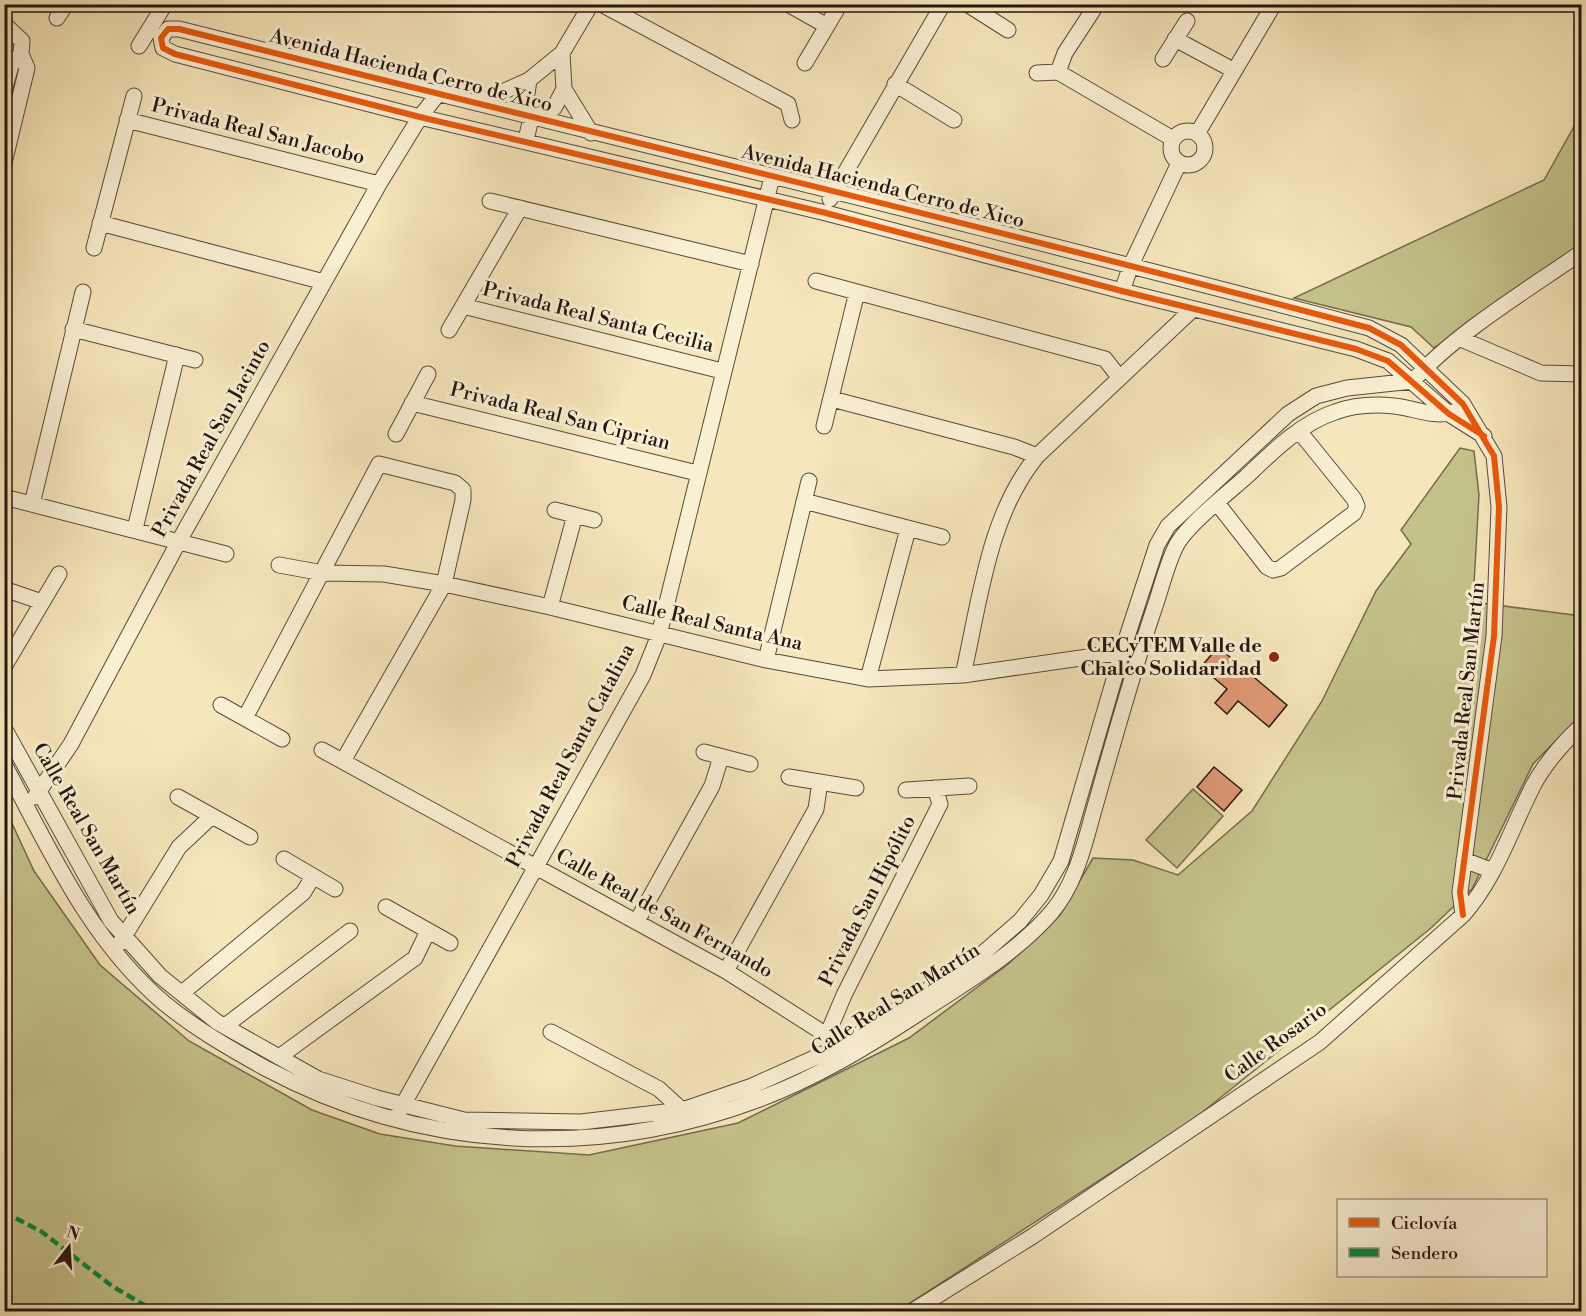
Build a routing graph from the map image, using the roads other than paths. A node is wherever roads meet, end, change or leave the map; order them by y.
1 (66, 4) edge
2 (165, 4) edge
3 (591, 4) edge
4 (601, 4) edge
5 (788, 4) edge
6 (840, 4) edge
7 (943, 4) edge
8 (967, 4) edge
9 (1097, 4) edge
10 (1274, 4) edge
11 (57, 18) dead end
12 (1187, 21) dead end
13 (4, 24) edge
14 (827, 27) junction
15 (1008, 30) dead end
16 (1175, 39) junction
17 (139, 46) dead end
18 (562, 53) junction
19 (21, 54) junction
20 (1163, 59) dead end
21 (805, 63) dead end
22 (1233, 70) junction
23 (1058, 72) junction
24 (1037, 73) dead end
25 (529, 80) junction
26 (895, 84) junction
27 (564, 89) junction
28 (4, 91) edge
29 (438, 94) junction
30 (134, 96) dead end
31 (478, 103) junction
32 (420, 117) junction
33 (531, 118) junction
34 (127, 120) junction
35 (792, 120) dead end
36 (954, 120) dead end
37 (591, 133) junction
38 (1197, 134) junction
39 (1173, 139) junction
40 (526, 140) junction
41 (4, 163) edge
42 (1179, 163) junction
43 (772, 177) junction
44 (379, 184) junction
45 (832, 192) junction
46 (767, 199) junction
47 (490, 201) dead end
48 (520, 208) junction
49 (826, 213) junction
50 (100, 223) junction
51 (94, 248) dead end
52 (1581, 252) edge
53 (751, 264) junction
54 (1131, 265) junction
55 (816, 281) dead end
56 (324, 282) junction
57 (1122, 291) junction
58 (82, 292) dead end
59 (857, 292) junction
60 (463, 306) junction
61 (1193, 309) junction
62 (73, 328) junction
63 (449, 330) dead end
64 (1461, 339) junction
65 (177, 355) junction
66 (195, 360) dead end
67 (1426, 367) junction
68 (722, 371) junction
69 (428, 374) dead end
70 (1581, 374) edge
71 (1119, 377) junction
72 (1413, 381) junction
73 (832, 399) junction
74 (412, 403) junction
75 (1463, 404) junction
76 (1449, 414) junction
77 (825, 426) dead end
78 (1299, 431) junction
79 (396, 434) dead end
80 (1484, 436) junction
81 (1037, 456) junction
82 (697, 473) junction
83 (809, 481) dead end
84 (4, 497) edge
85 (804, 501) junction
86 (1217, 503) junction
87 (32, 504) junction
88 (555, 510) dead end
89 (575, 515) junction
90 (594, 520) dead end
91 (908, 529) junction
92 (135, 530) junction
93 (942, 537) dead end
94 (179, 541) junction
95 (226, 554) dead end
96 (279, 566) dead end
97 (323, 573) junction
98 (59, 574) dead end
99 (444, 584) junction
100 (4, 589) edge
101 (42, 602) junction
102 (550, 607) junction
103 (659, 635) junction
104 (1122, 652) junction
105 (1139, 655) junction
106 (766, 660) junction
107 (4, 667) edge
108 (963, 675) junction
109 (868, 679) junction
110 (221, 705) dead end
111 (245, 718) junction
112 (1581, 725) edge
113 (4, 728) edge
114 (282, 739) dead end
115 (322, 750) dead end
116 (704, 752) dead end
117 (721, 757) junction
118 (343, 761) junction
119 (4, 764) edge
120 (750, 764) dead end
121 (789, 777) dead end
122 (820, 782) junction
123 (969, 786) dead end
124 (856, 788) dead end
125 (935, 788) junction
126 (906, 790) dead end
127 (38, 792) junction
128 (178, 797) dead end
129 (27, 807) junction
130 (213, 816) junction
131 (250, 837) dead end
132 (284, 859) dead end
133 (1464, 860) junction
134 (537, 866) junction
135 (1493, 871) junction
136 (313, 877) junction
137 (335, 889) dead end
138 (386, 907) dead end
139 (1463, 915) junction
140 (637, 921) junction
141 (350, 931) dead end
142 (428, 931) junction
143 (125, 936) junction
144 (450, 943) dead end
145 (113, 952) junction
146 (726, 970) junction
147 (182, 993) junction
148 (225, 1026) junction
149 (551, 1032) dead end
150 (828, 1033) junction
151 (849, 1049) junction
152 (279, 1057) junction
153 (403, 1104) junction
154 (682, 1110) junction
155 (395, 1120) junction
156 (911, 1311) edge

1 - 11 street
2 - 17 street
3 - 18 street
4 - 35 street
5 - 14 street
6 - 14 street
7 - 26 street
8 - 15 street
9 - 23 street
10 - 22 street
12 - 16 street
13 - 19 street
14 - 21 street
16 - 20 street
16 - 22 street
18 - 25 street
18 - 27 street
19 - 28 street
19 - 41 street
22 - 38 street
23 - 24 street
23 - 39 street
25 - 31 street
25 - 33 street
26 - 36 street
26 - 45 street
27 - 33 street
27 - 37 street
29 - 31 street, Avenida Hacienda Cerro de Xico
29 - 32 street, Privada Real San Jacinto
29 - 32 street, Avenida Hacienda Cerro de Xico
30 - 34 street, Privada Real San Jacobo
31 - 33 street, Avenida Hacienda Cerro de Xico
32 - 40 street, Avenida Hacienda Cerro de Xico
32 - 44 street, Privada Real San Jacinto
33 - 37 street, Avenida Hacienda Cerro de Xico
33 - 40 street
34 - 44 street, Privada Real San Jacobo
34 - 50 street, Privada Real San Jacobo
37 - 43 street, Avenida Hacienda Cerro de Xico
38 - 39 street
38 - 42 street
39 - 42 street
40 - 46 street, Avenida Hacienda Cerro de Xico
42 - 54 street
43 - 45 street, Avenida Hacienda Cerro de Xico
43 - 46 street, Privada Real Santa Catalina
44 - 56 street, Privada Real San Jacinto
45 - 49 street
45 - 54 street, Avenida Hacienda Cerro de Xico
46 - 49 street, Avenida Hacienda Cerro de Xico
46 - 53 street, Privada Real Santa Catalina
47 - 48 street
48 - 53 street
48 - 60 street, Privada Real Santa Cecilia
49 - 57 street, Avenida Hacienda Cerro de Xico
50 - 51 street, Privada Real San Jacobo
50 - 56 street
52 - 64 street
53 - 68 street, Privada Real Santa Catalina
54 - 57 street
54 - 67 street, Avenida Hacienda Cerro de Xico
55 - 59 street
56 - 94 street, Privada Real San Jacinto
57 - 61 street, Avenida Hacienda Cerro de Xico
58 - 62 street
59 - 71 street
59 - 73 street
60 - 63 street, Privada Real Santa Cecilia
60 - 68 street, Privada Real Santa Cecilia
61 - 71 street
61 - 72 street, Avenida Hacienda Cerro de Xico
62 - 65 street
62 - 87 street
64 - 67 street
64 - 70 street
65 - 66 street
65 - 92 street
67 - 72 street
67 - 75 street, Privada Real San Martín
68 - 82 street, Privada Real Santa Catalina
69 - 74 street
71 - 81 street
72 - 76 street
72 - 104 street, Calle Real San Martín
73 - 77 street
73 - 81 street
74 - 79 street
74 - 82 street, Privada Real San Ciprian
75 - 76 street
75 - 80 street, Privada Real San Martín
76 - 78 street, Calle Real San Martín
76 - 80 street
78 - 86 street, Calle Real San Martín
78 - 86 street
80 - 133 street, Privada Real San Martín
81 - 108 street
82 - 103 street, Privada Real Santa Catalina
83 - 85 street
84 - 87 street
85 - 91 street
85 - 106 street
86 - 105 street, Calle Real San Martín
87 - 92 street
88 - 89 street
89 - 90 street
89 - 102 street
91 - 93 street
91 - 109 street
92 - 94 street
94 - 95 street
94 - 127 street, Privada Real San Jacinto
96 - 97 street, Calle Real Santa Ana
97 - 99 street, Calle Real Santa Ana
97 - 99 street
97 - 111 street
98 - 101 street
99 - 102 street, Calle Real Santa Ana
99 - 118 street
100 - 101 street
101 - 107 street
102 - 103 street, Calle Real Santa Ana
103 - 106 street, Calle Real Santa Ana
103 - 134 street, Privada Real Santa Catalina
104 - 105 street, Calle Real Santa Ana
104 - 108 street, Calle Real Santa Ana
104 - 151 street, Calle Real San Martín
105 - 151 street, Calle Real San Martín
106 - 109 street, Calle Real Santa Ana
108 - 109 street, Calle Real Santa Ana
110 - 111 street
111 - 114 street
112 - 135 street, Calle Rosario
113 - 127 street, Calle Real San Martín
115 - 118 street, Calle Real de San Fernando
116 - 117 street
117 - 120 street
117 - 140 street
118 - 134 street, Calle Real de San Fernando
119 - 129 street, Calle Real San Martín
121 - 122 street
122 - 124 street
122 - 146 street
123 - 125 street
125 - 126 street
125 - 150 street, Privada San Hipólito
127 - 129 street, Privada Real San Jacinto
127 - 143 street, Calle Real San Martín
128 - 130 street
129 - 145 street, Calle Real San Martín
130 - 131 street
130 - 143 street
132 - 136 street
133 - 135 street
133 - 139 street, Privada Real San Martín
134 - 140 street, Calle Real de San Fernando
134 - 153 street, Privada Real Santa Catalina
135 - 139 street, Calle Rosario
136 - 137 street
136 - 147 street
138 - 142 street
139 - 156 street, Calle Rosario
140 - 146 street, Calle Real de San Fernando
141 - 148 street
142 - 144 street
142 - 152 street
143 - 145 street
143 - 147 street, Calle Real San Martín
145 - 155 street, Calle Real San Martín
146 - 150 street, Calle Real de San Fernando
147 - 148 street, Calle Real San Martín
148 - 152 street, Calle Real San Martín
149 - 154 street
150 - 151 street, Calle Real de San Fernando
151 - 154 street, Calle Real San Martín
151 - 155 street, Calle Real San Martín
152 - 153 street, Calle Real San Martín
153 - 154 street, Calle Real San Martín
153 - 155 street, Privada Real Santa Catalina

